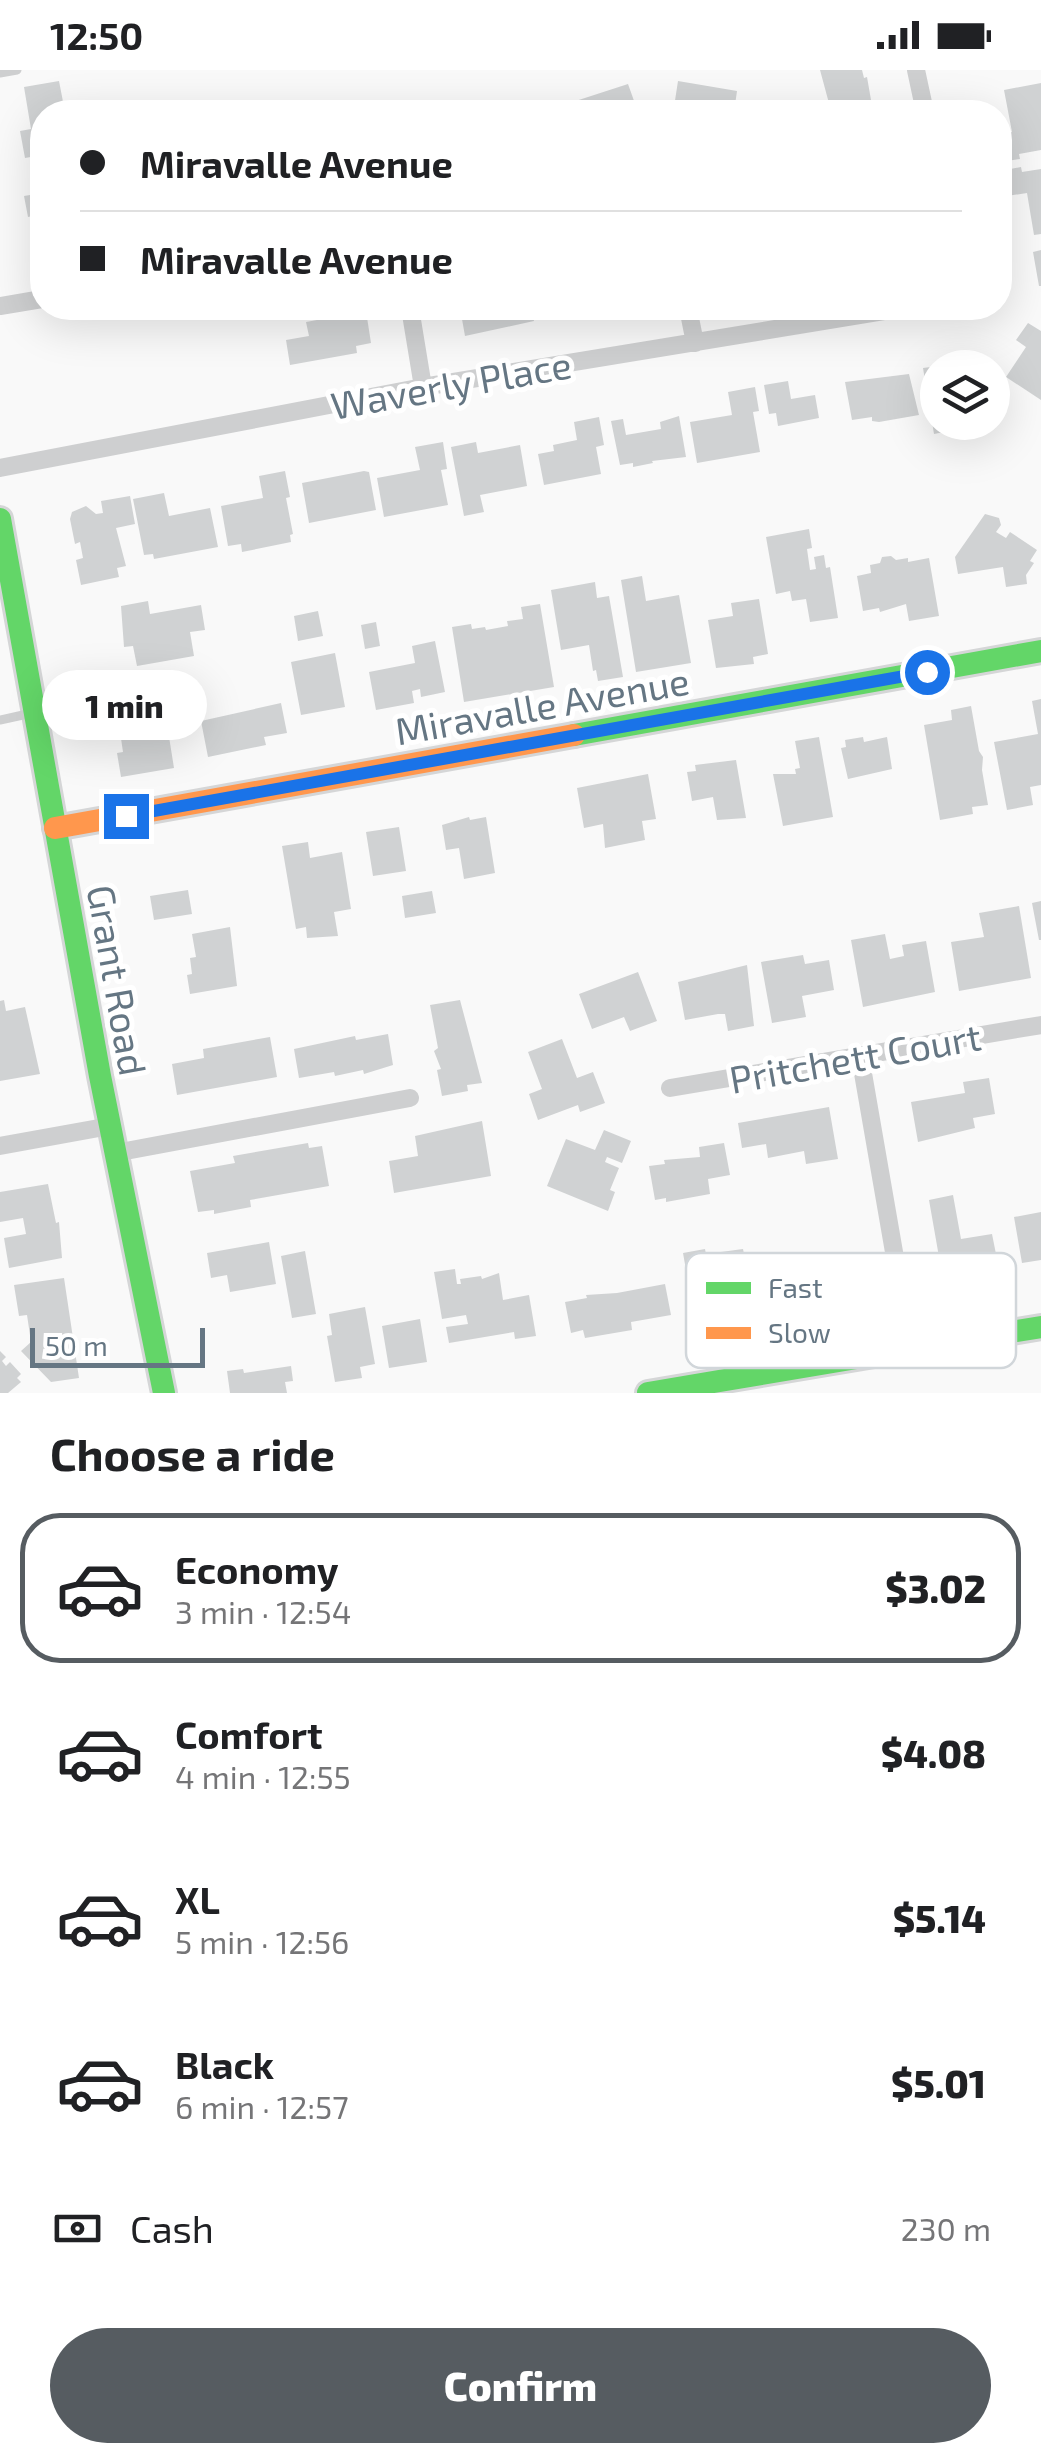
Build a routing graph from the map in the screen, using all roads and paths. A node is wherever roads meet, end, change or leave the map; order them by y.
1 (17, 70) edge
2 (916, 70) edge
3 (0, 73) edge
4 (922, 100) edge
5 (30, 301) edge
6 (0, 306) edge
7 (412, 320) edge
8 (690, 320) edge
9 (833, 320) edge
10 (695, 344) junction
11 (423, 387) junction
12 (0, 468) edge
13 (0, 518) edge
14 (1041, 651) edge
15 (35, 712) junction
16 (0, 720) edge
17 (55, 828) junction
18 (1041, 1025) edge
19 (860, 1056) junction
20 (670, 1088) dead end
21 (410, 1098) dead end
22 (110, 1126) junction
23 (0, 1146) edge
24 (115, 1153) junction
25 (895, 1253) edge
26 (1041, 1327) edge
27 (1016, 1331) edge
28 (829, 1368) edge
29 (756, 1384) edge
30 (164, 1393) edge
31 (648, 1393) edge

1 - 3 lane
2 - 4 street
5 - 6 street
7 - 11 street
8 - 10 street
9 - 10 street, Waverly Place
10 - 11 street, Waverly Place
11 - 12 street, Waverly Place
13 - 15 street, Grant Road
14 - 17 street, Miravalle Avenue
15 - 16 lane
15 - 17 street, Grant Road
17 - 22 street, Grant Road
18 - 19 street, Pritchett Court
19 - 20 street, Pritchett Court
19 - 25 street
21 - 24 street
22 - 23 street
22 - 24 street, Grant Road
24 - 30 street, Grant Road
26 - 27 street
28 - 29 street
29 - 31 street

